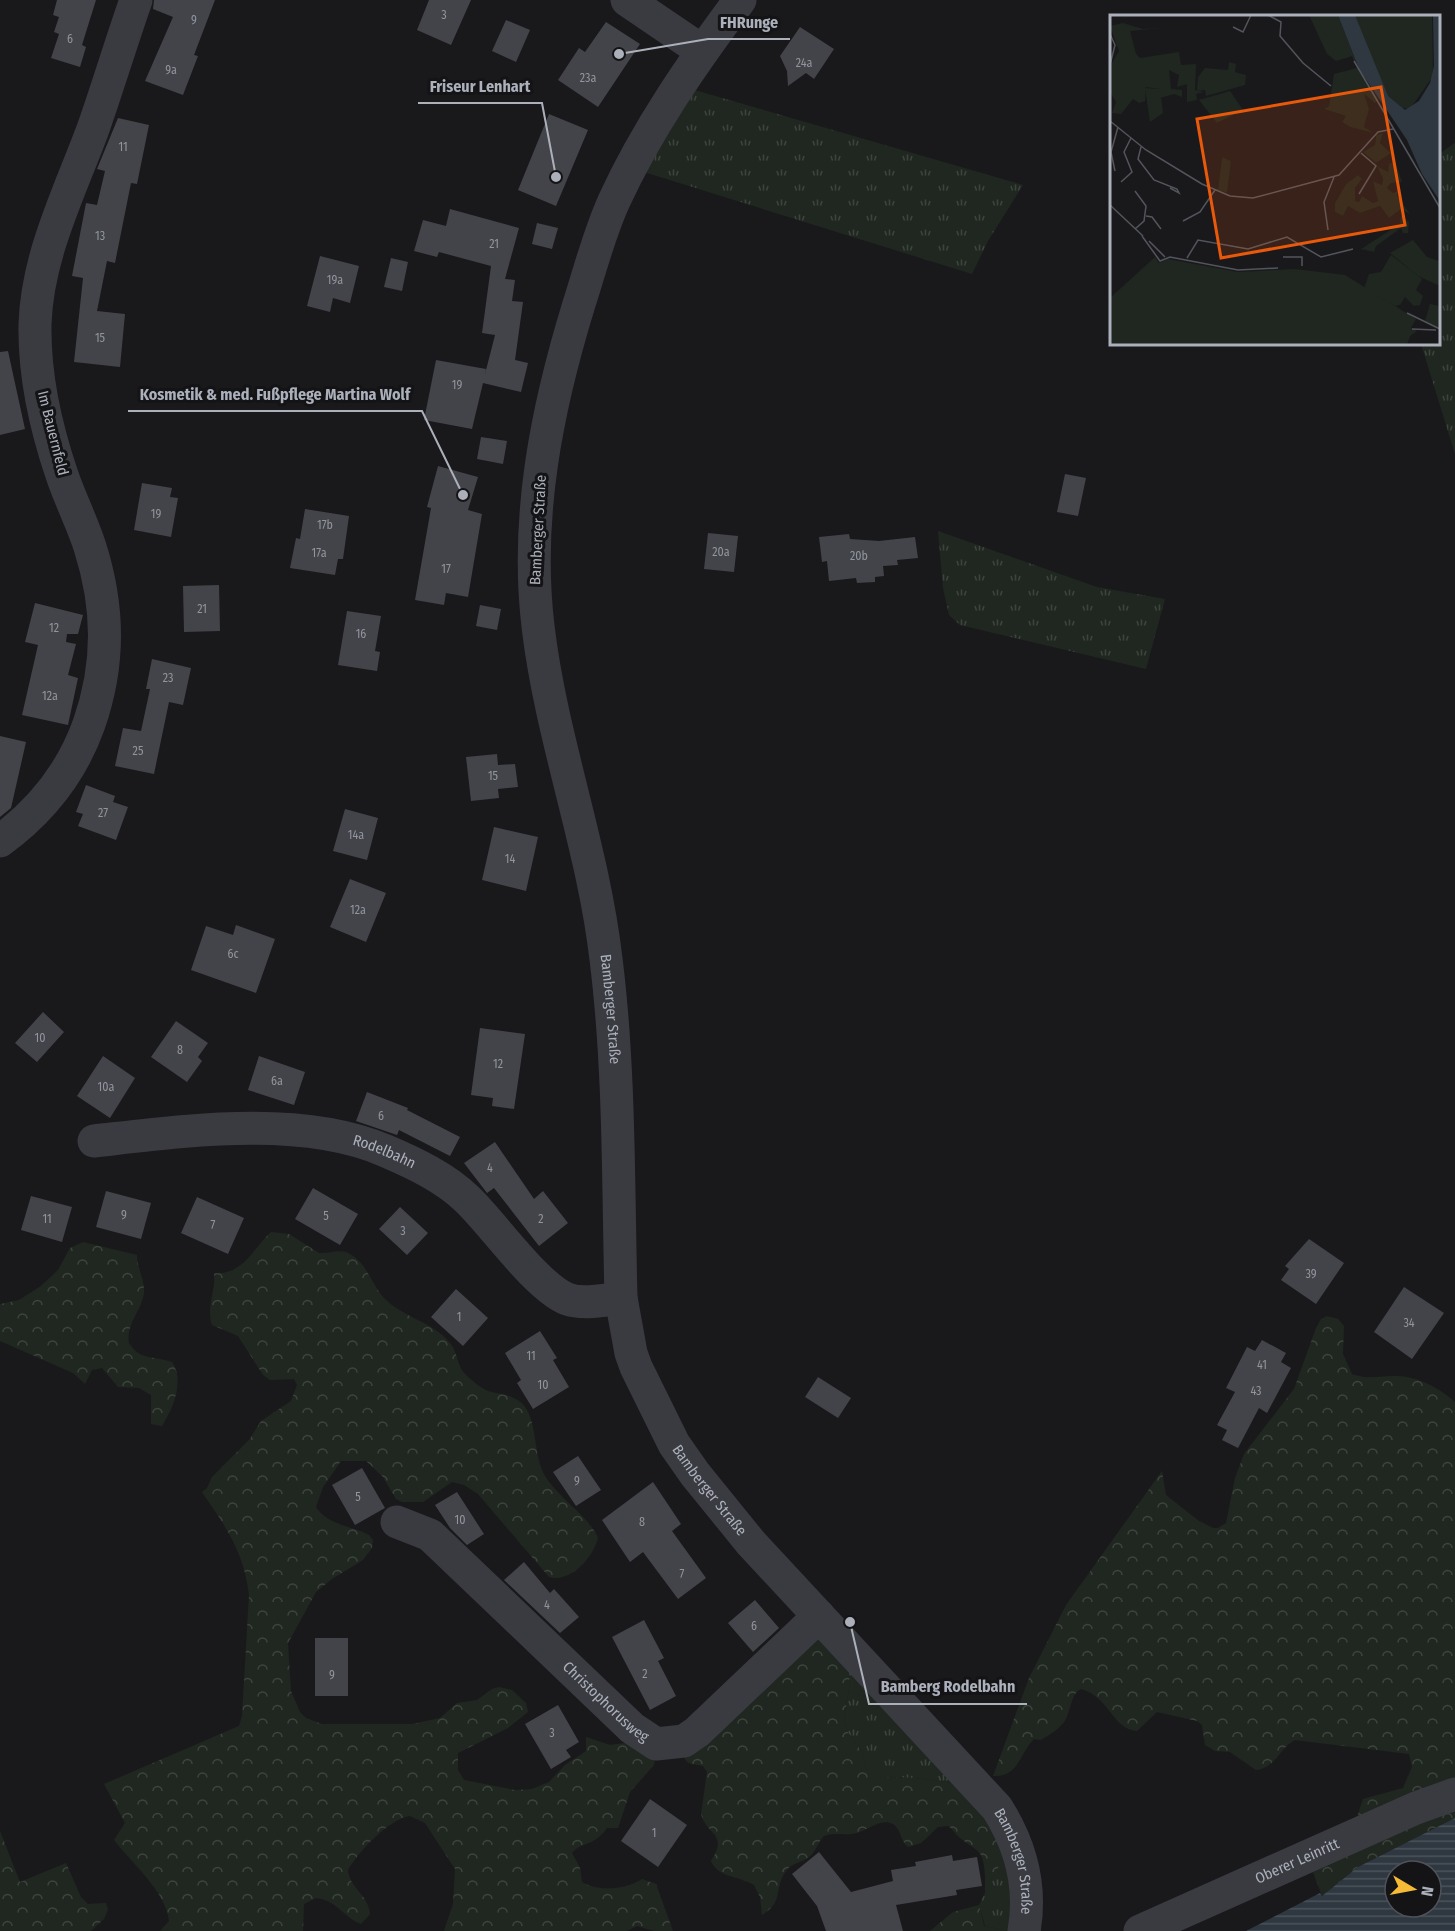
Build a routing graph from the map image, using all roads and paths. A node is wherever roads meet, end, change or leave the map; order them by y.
1 (136, 0) edge
2 (627, 0) edge
3 (740, 0) edge
4 (702, 51) junction
5 (0, 841) edge
6 (94, 1141) dead end
7 (621, 1298) junction
8 (397, 1522) dead end
9 (819, 1616) junction
10 (1455, 1794) edge
11 (1024, 1931) edge
12 (1140, 1931) edge

1 - 5 street, Im Bauernfeld
2 - 4 street
3 - 4 street, Bamberger Straße
4 - 7 street, Bamberger Straße
6 - 7 street, Rodelbahn
7 - 9 street, Bamberger Straße
8 - 9 street, Christophorusweg
9 - 11 street, Bamberger Straße
10 - 12 street, Oberer Leinritt

